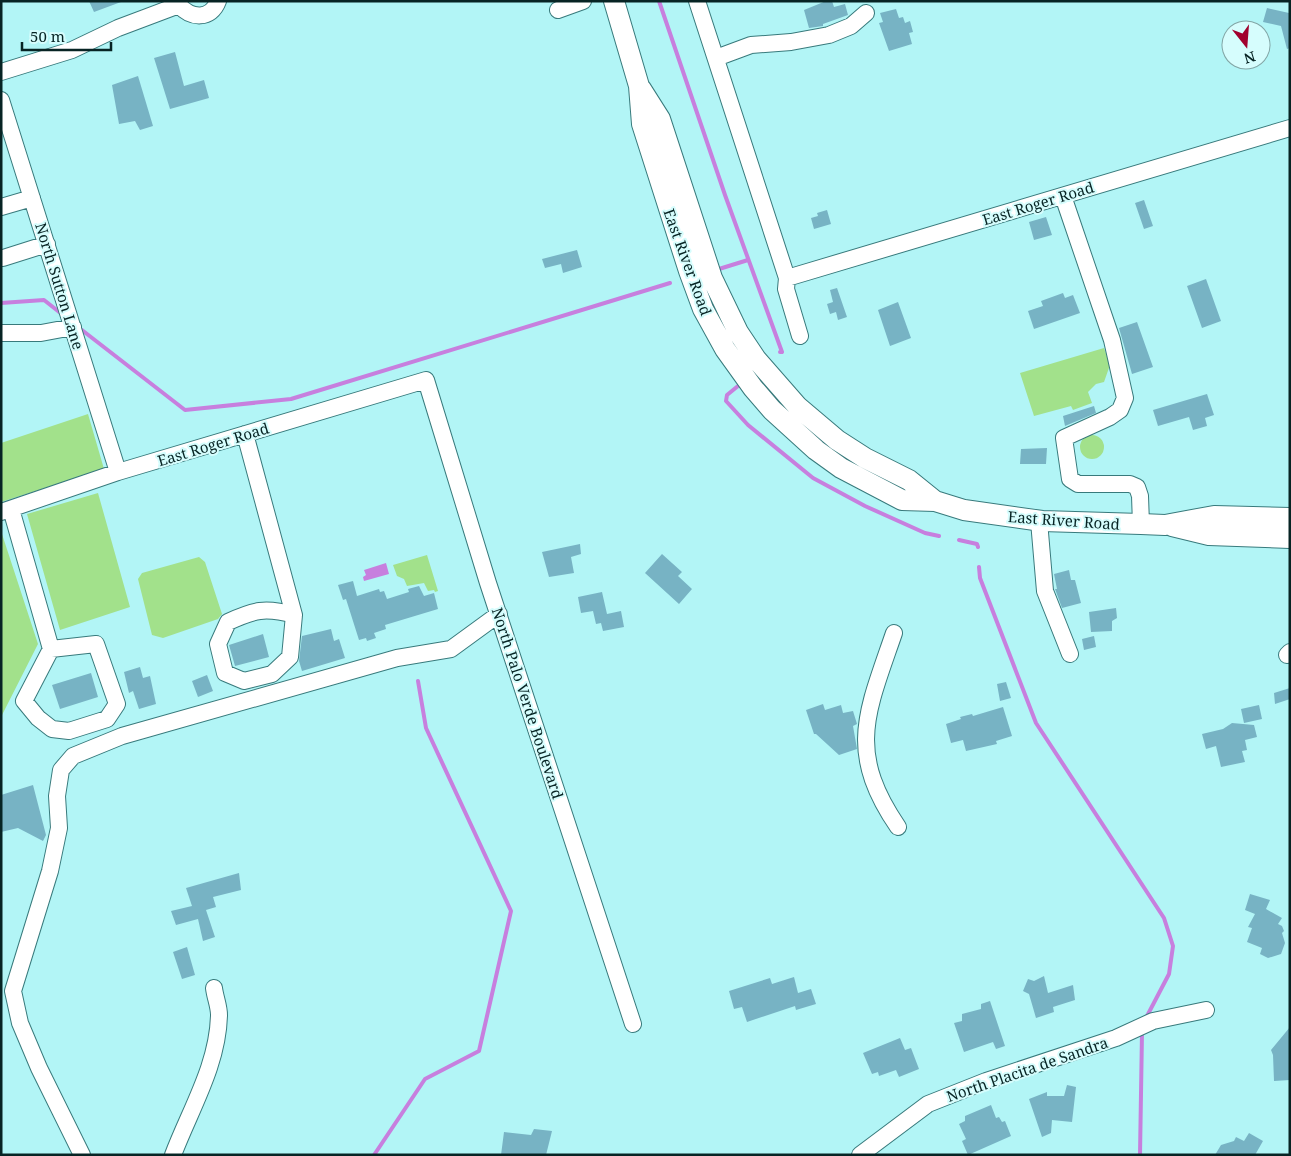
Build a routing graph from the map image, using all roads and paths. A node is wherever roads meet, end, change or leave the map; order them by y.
1 (218, 1) edge
2 (584, 1) edge
3 (614, 1) edge
4 (698, 1) edge
5 (180, 3) edge
6 (558, 10) dead end
7 (866, 12) dead end
8 (716, 58) junction
9 (1, 72) edge
10 (1, 100) edge
11 (1290, 128) edge
12 (1063, 196) junction
13 (32, 198) junction
14 (1, 207) edge
15 (47, 244) junction
16 (3, 258) dead end
17 (787, 278) junction
18 (72, 326) junction
19 (1, 333) edge
20 (800, 336) dead end
21 (426, 380) joint
22 (245, 434) junction
23 (118, 472) junction
24 (6, 511) edge
25 (1290, 518) edge
26 (1038, 521) junction
27 (1141, 524) junction
28 (1165, 525) junction
29 (1290, 538) edge
30 (499, 614) junction
31 (294, 615) junction
32 (894, 633) dead end
33 (51, 650) junction
34 (1070, 654) dead end
35 (898, 827) dead end
36 (214, 988) dead end
37 (1206, 1010) dead end
38 (633, 1024) dead end
39 (82, 1155) edge
40 (173, 1155) edge
41 (860, 1155) edge

1 - 5 street
2 - 6 street
3 - 26 main road, East River Road
4 - 8 street
5 - 9 street
7 - 8 street
8 - 17 street
10 - 13 street, North Sutton Lane
11 - 12 street, East Roger Road
12 - 17 street, East Roger Road
12 - 27 street
13 - 14 street
13 - 15 street, North Sutton Lane
15 - 16 street
15 - 18 street, North Sutton Lane
17 - 20 street
18 - 19 street
18 - 23 street, North Sutton Lane
21 - 22 street, East Roger Road
21 - 30 street, North Palo Verde Boulevard
22 - 23 street, East Roger Road
22 - 31 street
23 - 24 street, East Roger Road
24 - 33 street
25 - 28 main road, East River Road
26 - 27 main road, East River Road
26 - 34 street
27 - 28 main road, East River Road
28 - 29 main road, East River Road
30 - 38 street, North Palo Verde Boulevard
30 - 39 street
31 - 31 street
32 - 35 street
33 - 33 street
36 - 40 street
37 - 41 street, North Placita de Sandra

